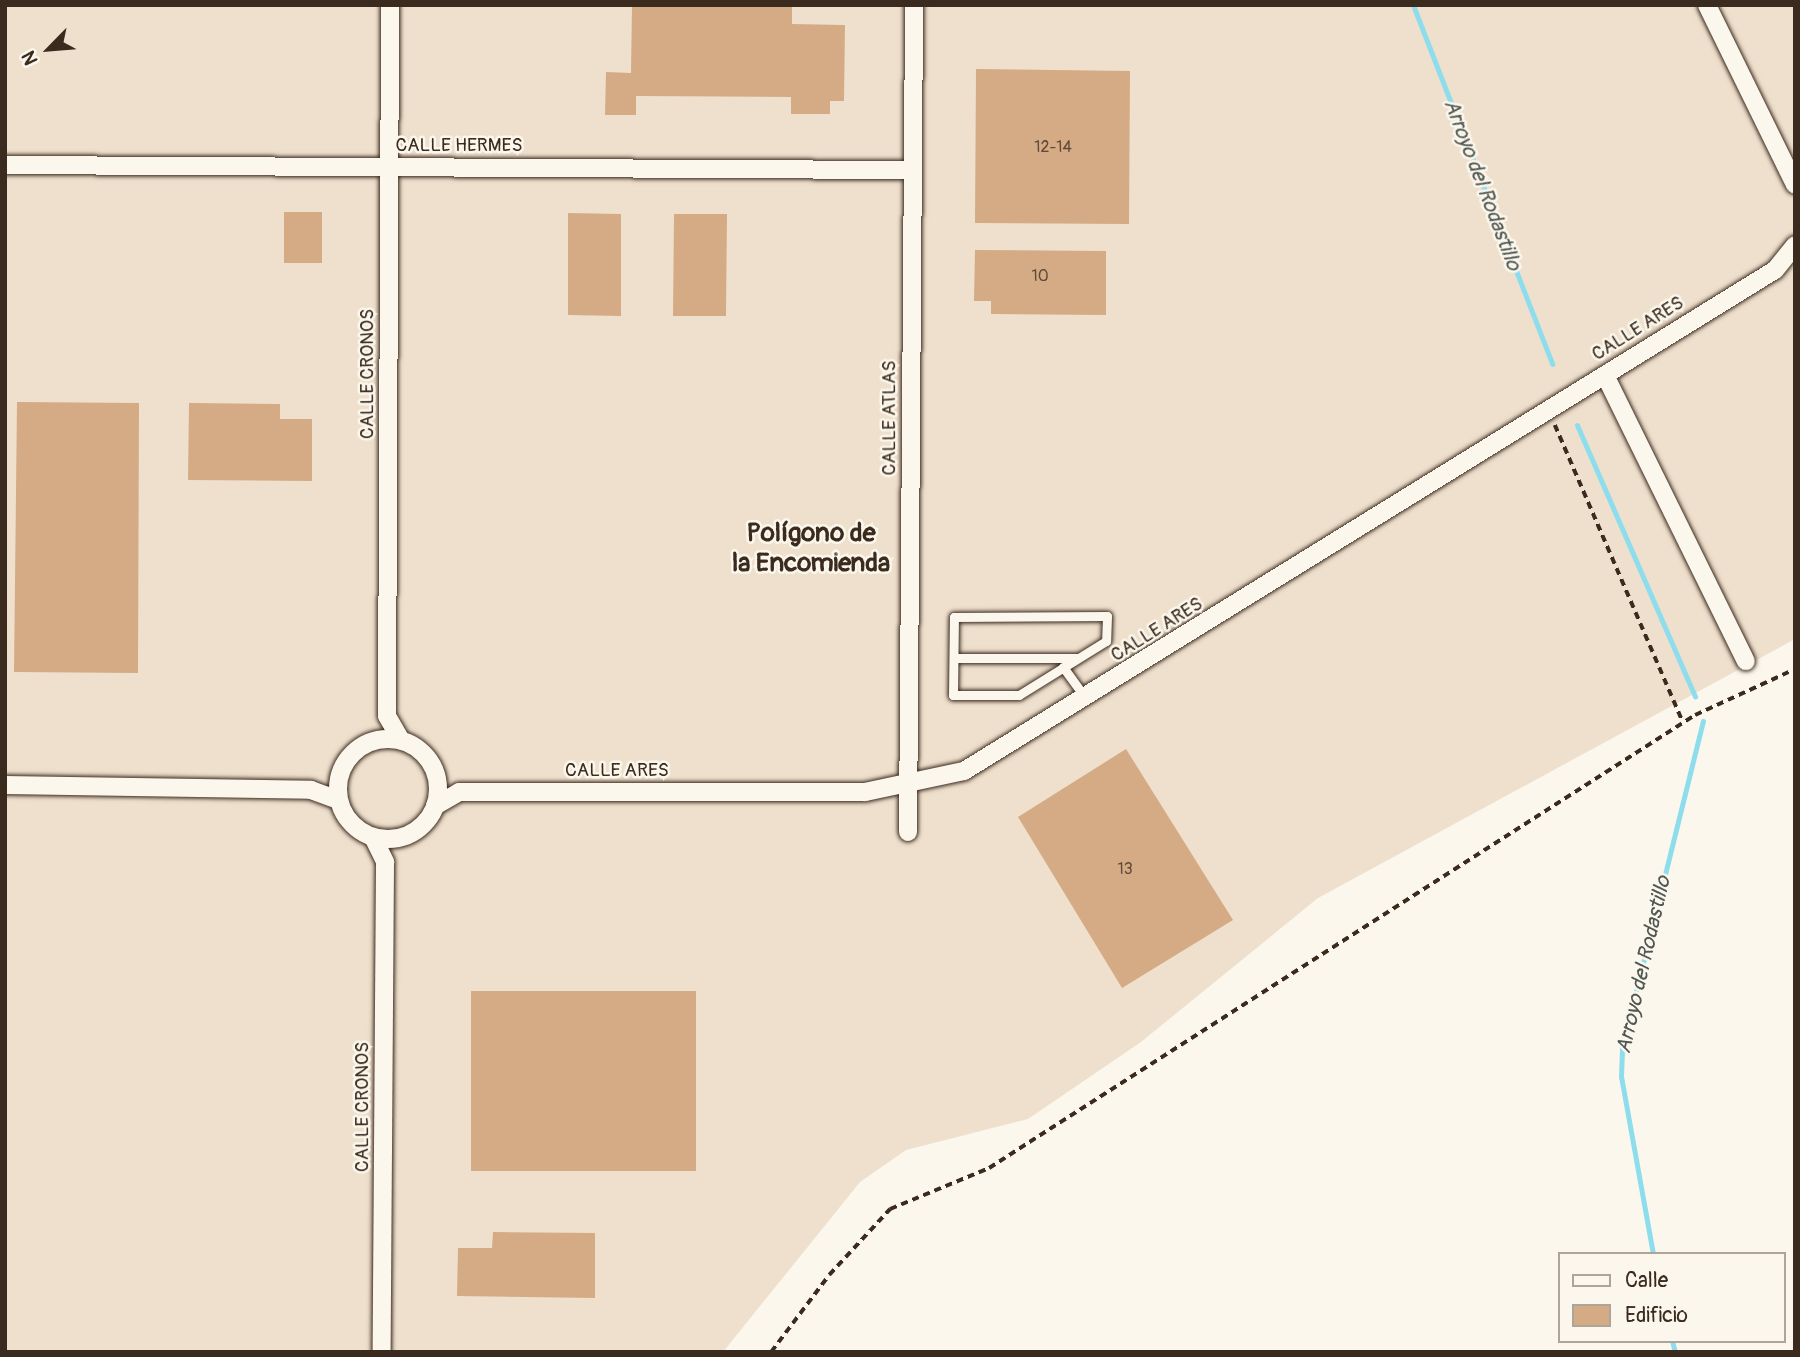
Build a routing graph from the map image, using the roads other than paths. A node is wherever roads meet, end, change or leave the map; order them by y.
1 (390, 5) edge
2 (914, 5) edge
3 (1707, 5) edge
4 (5, 165) edge
5 (390, 167) junction
6 (913, 170) junction
7 (1795, 185) edge
8 (1795, 245) edge
9 (1605, 374) junction
10 (954, 658) junction
11 (1079, 658) junction
12 (1746, 661) dead end
13 (1063, 667) junction
14 (1087, 699) junction
15 (387, 716) junction
16 (375, 740) junction
17 (401, 740) junction
18 (339, 774) junction
19 (437, 779) junction
20 (5, 785) edge
21 (910, 786) junction
22 (311, 790) junction
23 (459, 792) junction
24 (338, 800) junction
25 (435, 806) junction
26 (908, 832) dead end
27 (373, 837) junction
28 (402, 837) junction
29 (385, 862) junction
30 (383, 1352) edge

1 - 5 street, CALLE CRONOS
2 - 6 street, CALLE ATLAS
3 - 7 street
4 - 5 street, CALLE HERMES
5 - 6 street, CALLE HERMES
5 - 15 street, CALLE CRONOS
6 - 21 street, CALLE ATLAS
8 - 9 street, CALLE ARES
9 - 12 street
9 - 14 street, CALLE ARES
10 - 11 lane
10 - 11 lane
10 - 13 lane
11 - 13 lane
13 - 14 lane
14 - 21 street, CALLE ARES
15 - 16 street
15 - 17 street
16 - 17 street
16 - 18 street
17 - 19 street
18 - 22 street
18 - 24 street
19 - 23 street
19 - 25 street
20 - 22 street
21 - 23 street, CALLE ARES
21 - 26 street, CALLE ATLAS
22 - 24 street
23 - 25 street
24 - 27 street
25 - 28 street
27 - 28 street
27 - 29 street, CALLE CRONOS
28 - 29 street
29 - 30 street, CALLE CRONOS

